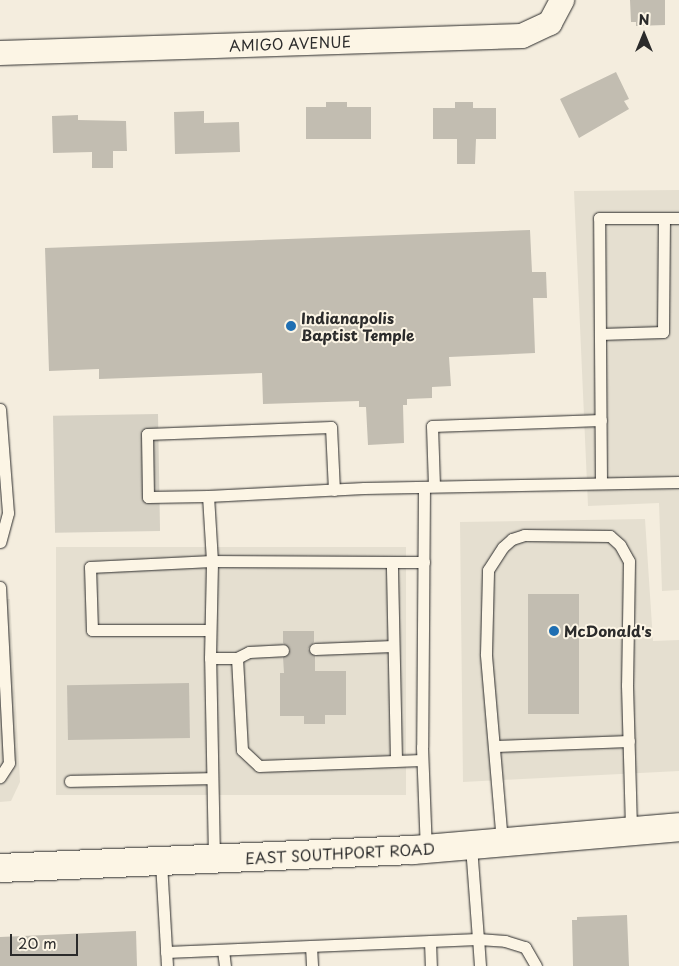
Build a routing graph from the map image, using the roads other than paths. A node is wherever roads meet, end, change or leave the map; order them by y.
1 (562, 0) edge
2 (0, 53) edge
3 (664, 218) junction
4 (679, 218) edge
5 (600, 334) junction
6 (0, 409) edge
7 (601, 420) junction
8 (679, 482) edge
9 (601, 483) junction
10 (429, 486) junction
11 (334, 490) junction
12 (208, 496) junction
13 (0, 542) edge
14 (212, 561) junction
15 (392, 562) junction
16 (424, 562) junction
17 (0, 587) edge
18 (210, 630) junction
19 (1, 642) edge
20 (393, 646) junction
21 (315, 649) dead end
22 (283, 650) dead end
23 (210, 658) junction
24 (237, 658) junction
25 (628, 741) junction
26 (496, 746) junction
27 (396, 760) junction
28 (422, 760) junction
29 (0, 777) edge
30 (212, 778) junction
31 (70, 781) dead end
32 (679, 827) edge
33 (631, 831) junction
34 (502, 842) junction
35 (471, 845) junction
36 (426, 849) junction
37 (214, 859) junction
38 (161, 862) junction
39 (0, 868) edge
40 (478, 939) junction
41 (430, 941) junction
42 (311, 946) junction
43 (223, 950) junction
44 (166, 952) junction
45 (167, 966) edge
46 (225, 966) edge
47 (312, 966) edge
48 (431, 966) edge
49 (480, 966) edge
50 (536, 966) edge

1 - 2 street, AMIGO AVENUE
3 - 4 lane
3 - 5 lane
3 - 5 lane
5 - 7 lane
6 - 13 lane
7 - 9 lane
7 - 10 lane
8 - 9 lane
9 - 10 lane
10 - 11 lane
10 - 16 lane
11 - 12 lane
11 - 12 lane
12 - 14 lane
14 - 15 lane
14 - 18 lane
14 - 18 lane
15 - 16 lane
15 - 20 lane
16 - 28 lane
17 - 19 lane
18 - 23 lane
19 - 29 lane
20 - 21 lane
20 - 27 lane
22 - 24 lane
23 - 24 lane
23 - 30 lane
24 - 27 lane
25 - 26 lane
25 - 26 lane
25 - 33 lane
26 - 34 lane
27 - 28 lane
28 - 36 lane
30 - 31 lane
30 - 37 lane
32 - 33 main road, EAST SOUTHPORT ROAD
33 - 34 main road, EAST SOUTHPORT ROAD
34 - 35 main road, EAST SOUTHPORT ROAD
35 - 36 main road, EAST SOUTHPORT ROAD
35 - 40 lane
36 - 37 main road, EAST SOUTHPORT ROAD
37 - 38 main road, EAST SOUTHPORT ROAD
38 - 39 main road, EAST SOUTHPORT ROAD
38 - 44 lane
40 - 41 lane
40 - 49 lane
40 - 50 lane
41 - 42 lane
41 - 48 lane
42 - 43 lane
42 - 47 lane
43 - 44 lane
43 - 46 lane
44 - 45 lane

